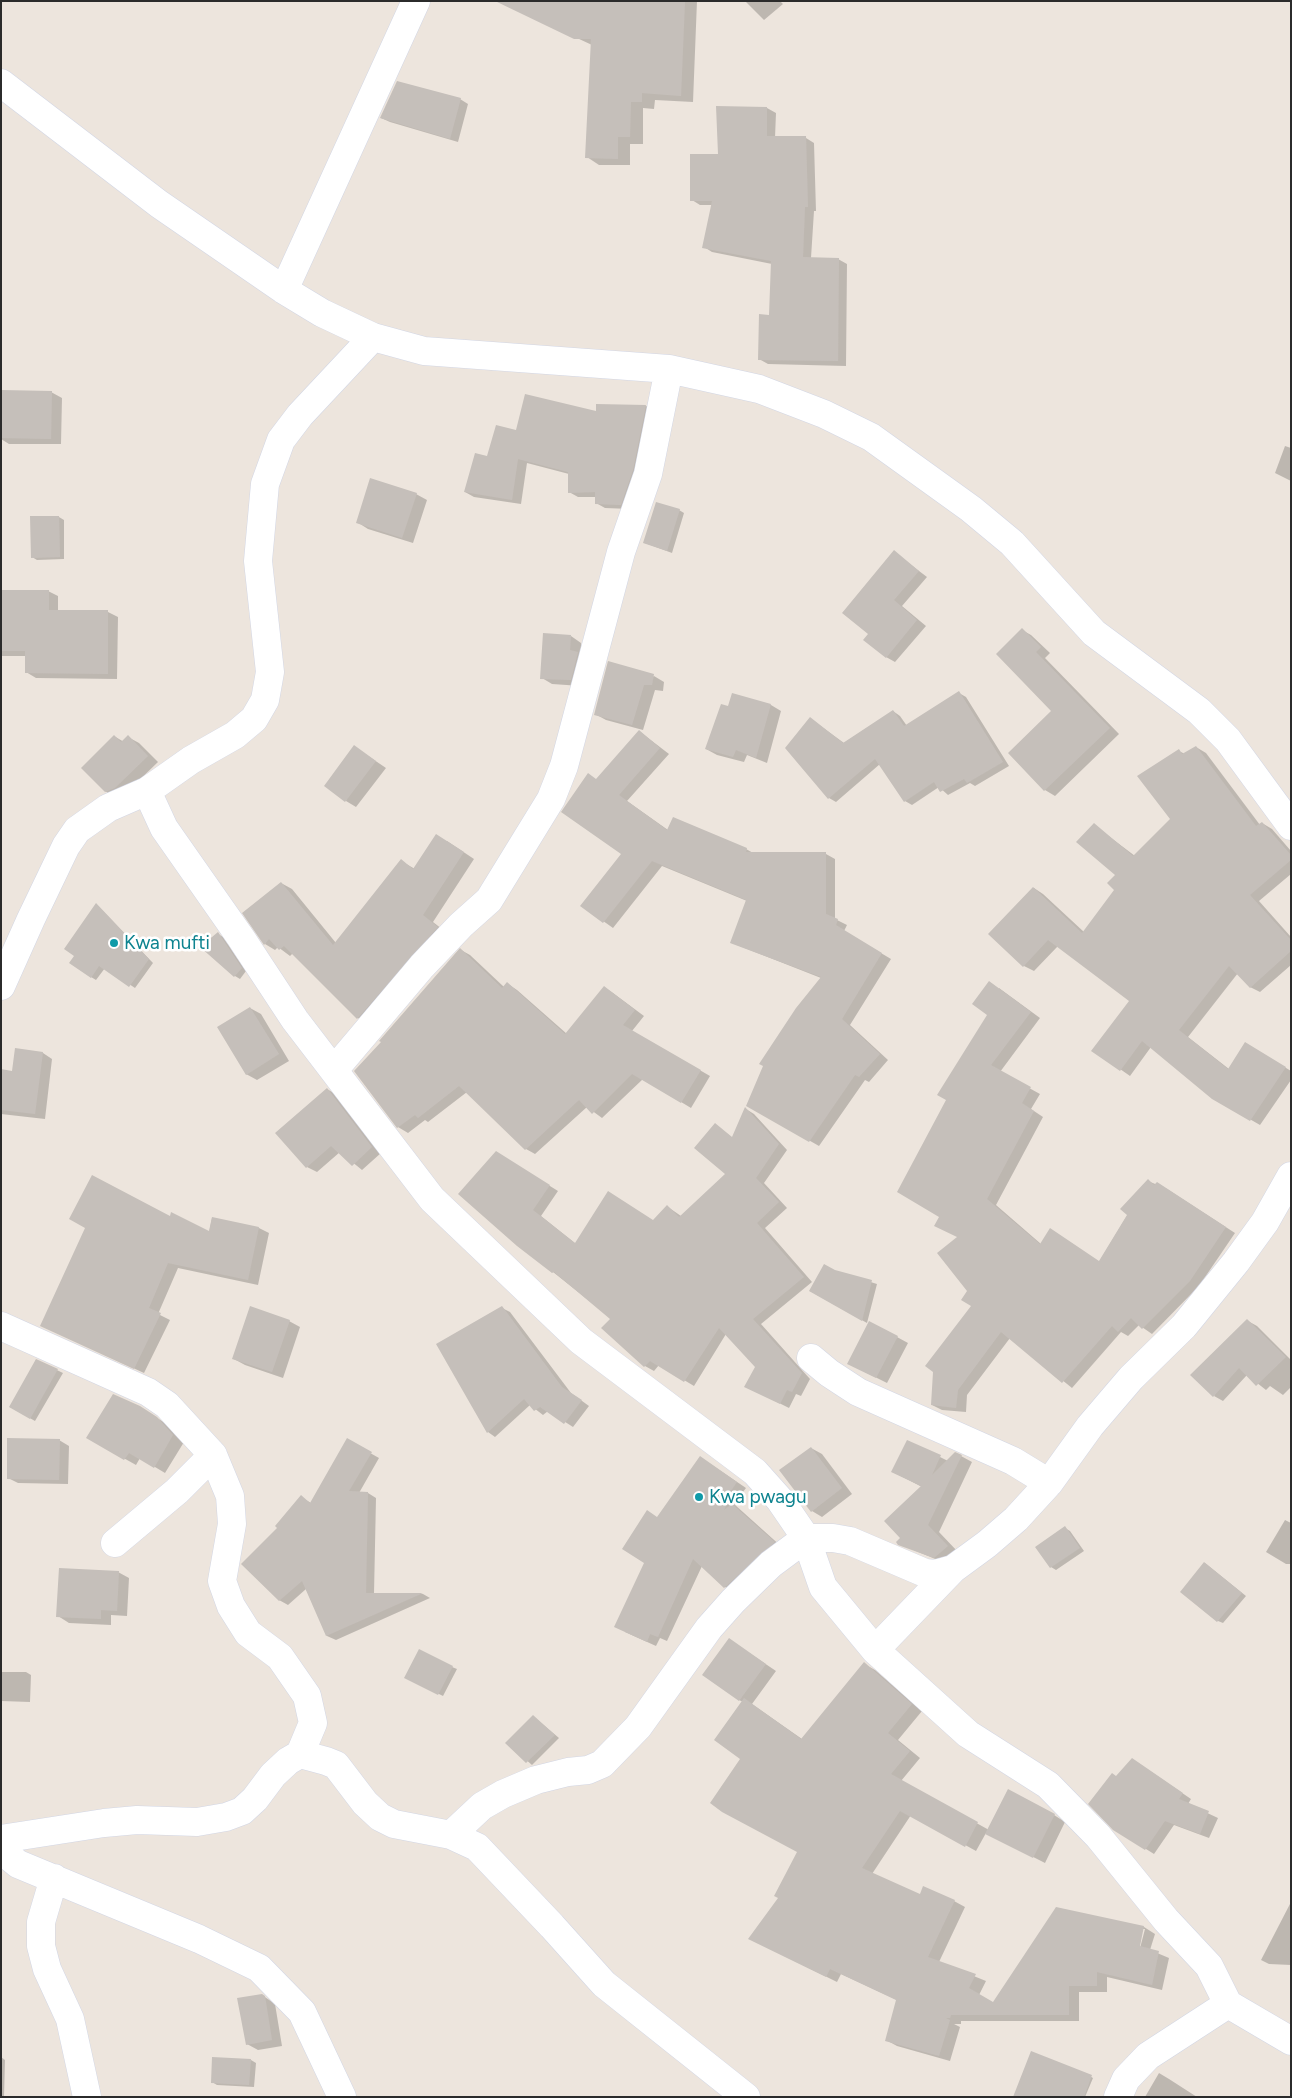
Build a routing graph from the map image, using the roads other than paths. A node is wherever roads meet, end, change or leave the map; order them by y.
1 (416, 1) edge
2 (1, 83) edge
3 (284, 290) junction
4 (373, 337) junction
5 (670, 369) junction
6 (147, 791) junction
7 (1291, 826) edge
8 (1, 986) edge
9 (334, 1070) junction
10 (1291, 1176) edge
11 (1, 1326) edge
12 (811, 1358) dead end
13 (213, 1455) junction
14 (1049, 1483) junction
15 (806, 1538) junction
16 (115, 1543) dead end
17 (953, 1569) junction
18 (875, 1650) junction
19 (300, 1754) junction
20 (451, 1835) junction
21 (1, 1839) edge
22 (1, 1850) edge
23 (54, 1878) junction
24 (1228, 2004) junction
25 (1291, 2041) edge
26 (87, 2097) edge
27 (342, 2097) edge
28 (746, 2097) edge
29 (1118, 2097) edge

1 - 3 street
2 - 3 street
3 - 4 street
4 - 5 street
4 - 6 street
5 - 7 street
5 - 9 street
6 - 8 street
6 - 9 street
9 - 15 street
10 - 14 street
11 - 13 street
12 - 14 street
13 - 16 street
13 - 19 street
14 - 17 street
15 - 17 street
15 - 18 street
15 - 20 street
17 - 18 street
18 - 24 street
19 - 20 street
19 - 21 street
20 - 28 street
22 - 23 street
23 - 26 street
23 - 27 street
24 - 25 street
24 - 29 street

